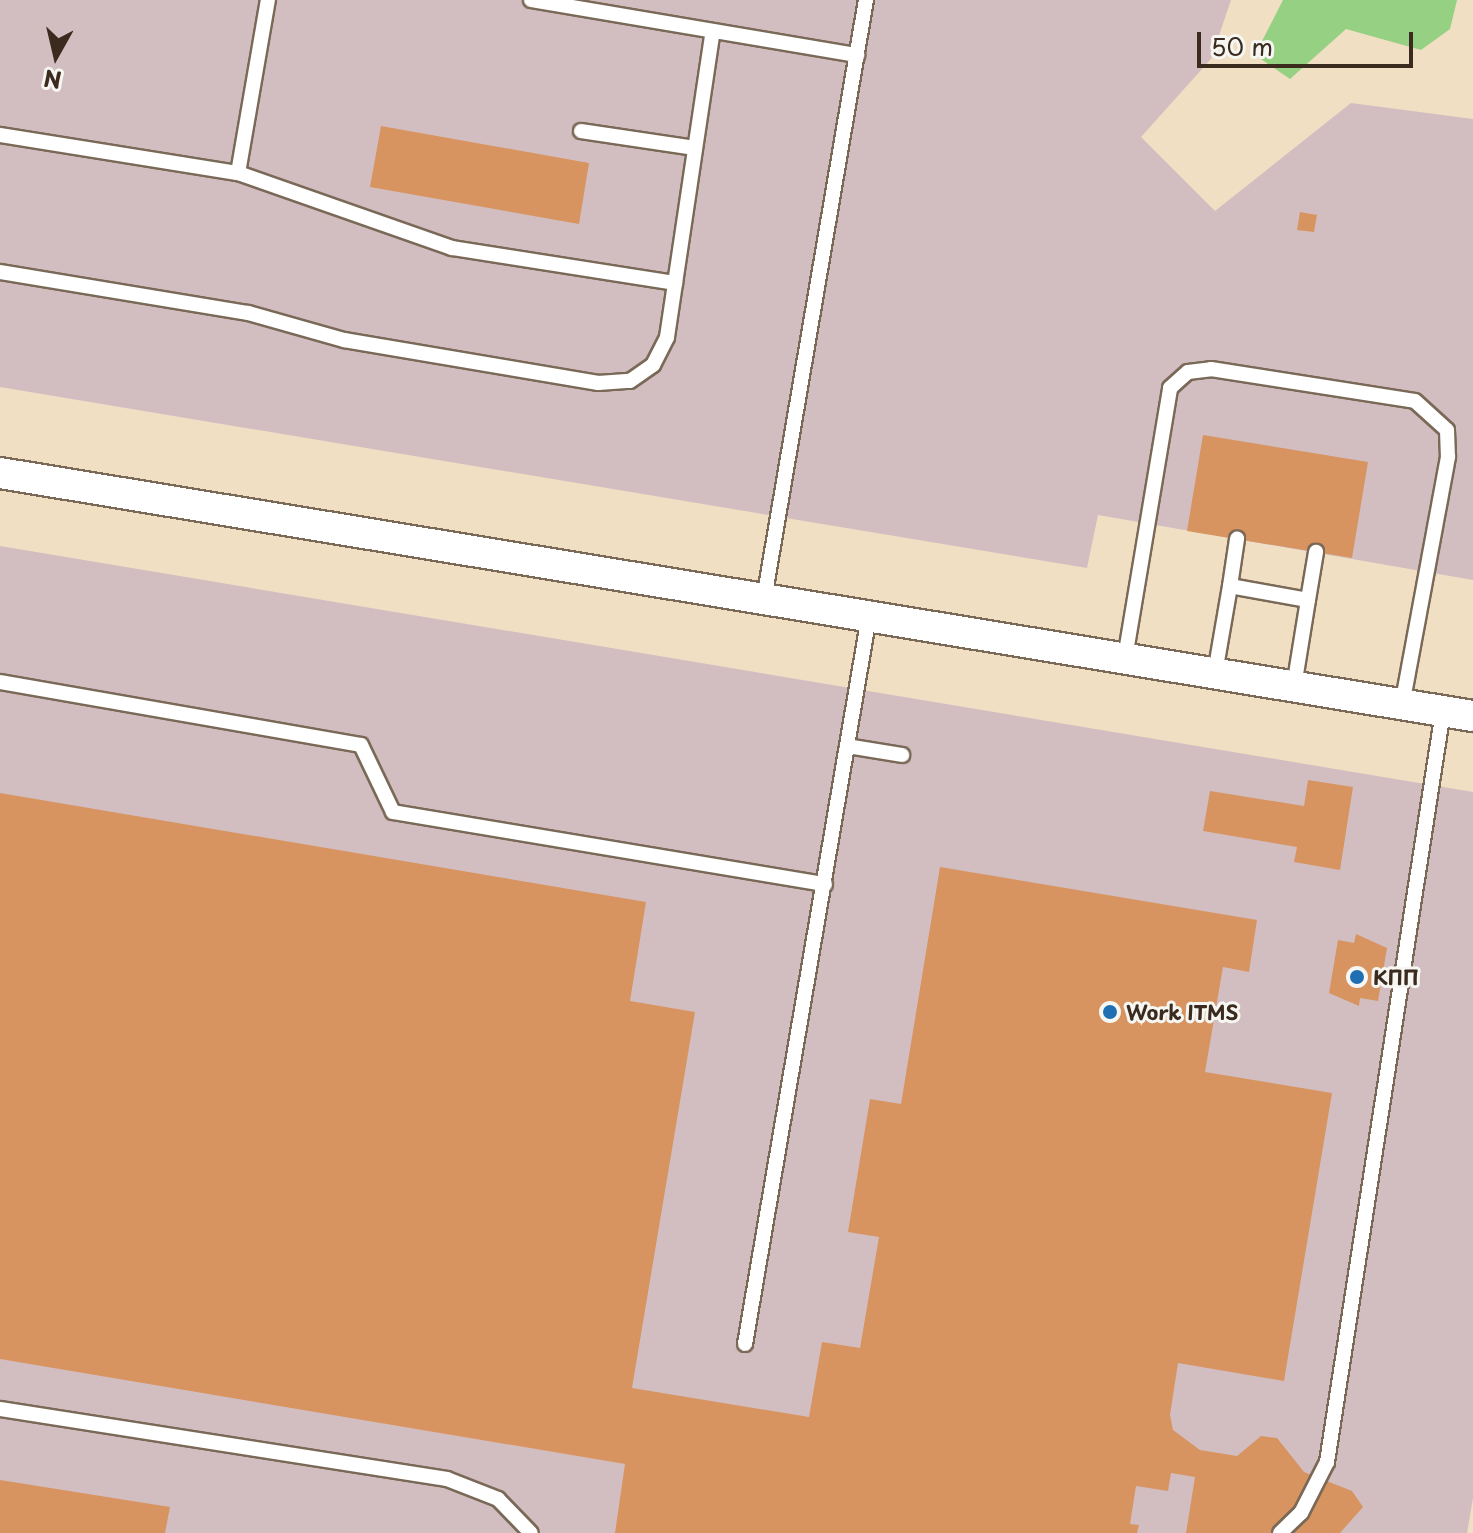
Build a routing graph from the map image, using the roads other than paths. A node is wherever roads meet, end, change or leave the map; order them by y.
1 (268, 0) edge
2 (531, 0) edge
3 (866, 0) edge
4 (713, 31) junction
5 (857, 55) junction
6 (581, 131) dead end
7 (0, 135) edge
8 (695, 148) junction
9 (238, 173) junction
10 (0, 272) edge
11 (675, 283) junction
12 (0, 473) edge
13 (1237, 539) dead end
14 (1316, 552) dead end
15 (1230, 586) junction
16 (764, 599) junction
17 (1308, 600) junction
18 (869, 616) junction
19 (1125, 658) junction
20 (1215, 673) junction
21 (0, 682) edge
22 (1294, 686) junction
23 (1402, 704) junction
24 (1443, 711) junction
25 (1473, 716) edge
26 (847, 746) junction
27 (902, 755) dead end
28 (825, 884) junction
29 (745, 1344) dead end
30 (0, 1409) edge
31 (531, 1533) edge
32 (1280, 1533) edge

1 - 9 lane
2 - 4 lane
3 - 5 lane
4 - 5 lane
4 - 8 lane
5 - 16 lane
6 - 8 lane
7 - 9 lane
8 - 11 lane
9 - 11 lane
10 - 11 lane
12 - 16 street
13 - 15 lane
14 - 17 lane
15 - 17 lane
15 - 20 lane
16 - 18 street
17 - 22 lane
18 - 19 street
18 - 26 lane
19 - 20 street
19 - 23 lane
20 - 22 street
21 - 28 lane
22 - 23 street
23 - 24 street
24 - 25 street
24 - 32 lane
26 - 27 lane
26 - 28 lane
28 - 29 lane
30 - 31 lane

